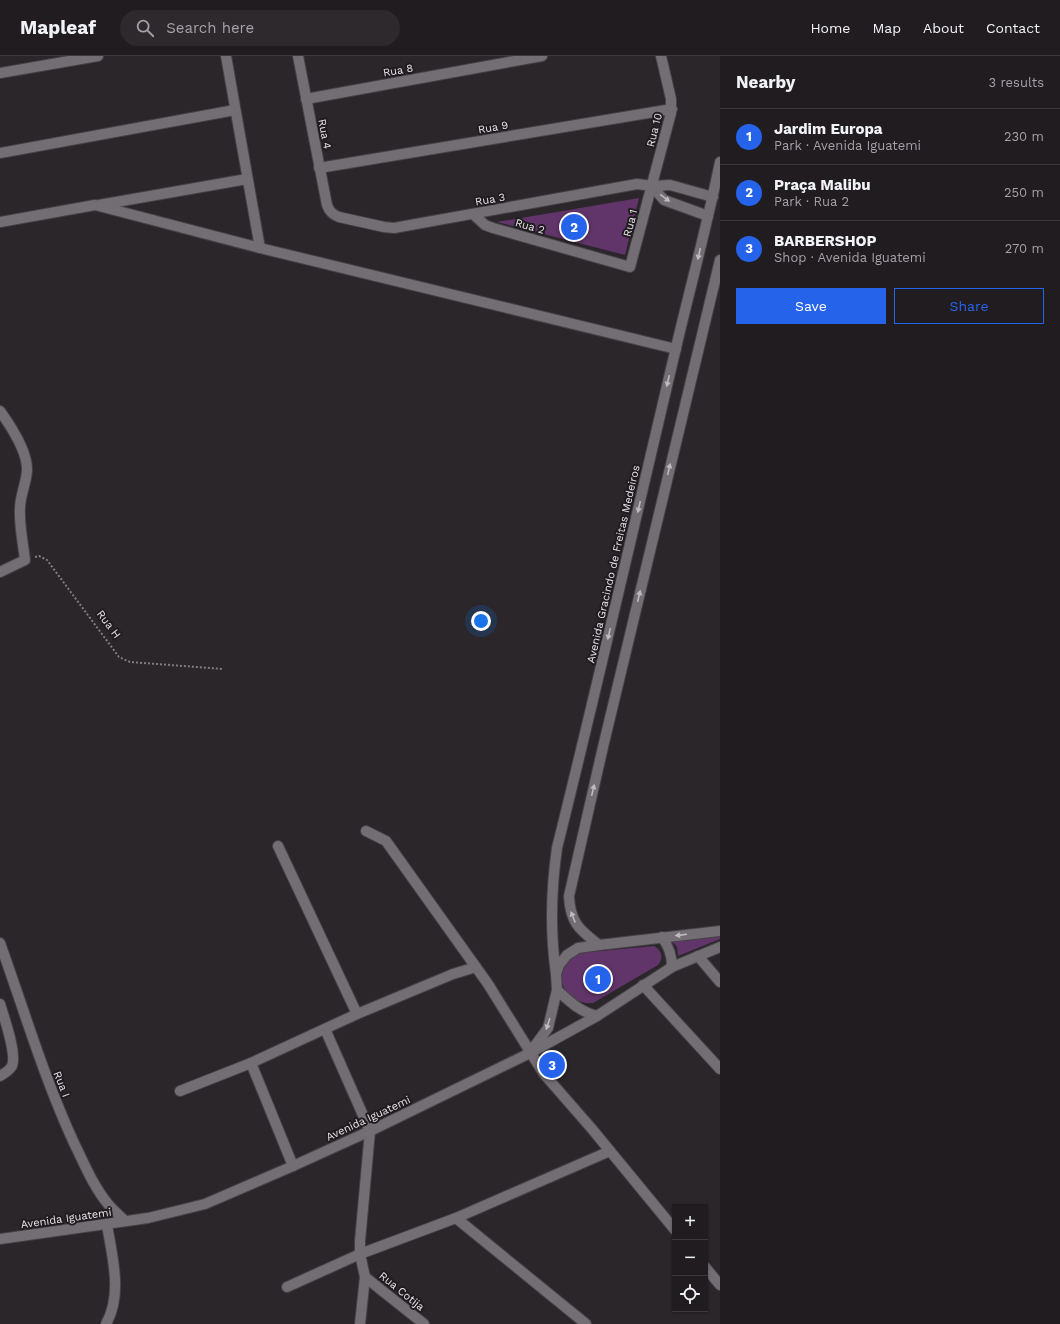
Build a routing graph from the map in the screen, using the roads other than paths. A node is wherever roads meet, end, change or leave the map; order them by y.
1 (98, 56) edge
2 (226, 56) edge
3 (298, 56) edge
4 (542, 56) edge
5 (661, 56) edge
6 (0, 73) edge
7 (306, 99) junction
8 (672, 109) junction
9 (235, 110) junction
10 (0, 153) edge
11 (720, 162) edge
12 (319, 168) junction
13 (247, 180) junction
14 (652, 186) junction
15 (713, 197) junction
16 (95, 205) junction
17 (332, 214) joint
18 (473, 214) junction
19 (708, 216) junction
20 (0, 222) edge
21 (260, 248) junction
22 (720, 260) edge
23 (630, 267) joint
24 (676, 349) junction
25 (0, 411) edge
26 (0, 572) edge
27 (366, 830) dead end
28 (278, 846) dead end
29 (720, 931) edge
30 (662, 937) junction
31 (0, 943) edge
32 (599, 945) junction
33 (720, 947) edge
34 (698, 956) junction
35 (476, 967) junction
36 (672, 967) junction
37 (556, 974) junction
38 (720, 982) edge
39 (644, 985) junction
40 (556, 990) junction
41 (0, 1004) edge
42 (357, 1014) junction
43 (597, 1016) junction
44 (325, 1029) junction
45 (530, 1053) junction
46 (251, 1063) junction
47 (720, 1069) edge
48 (0, 1076) edge
49 (180, 1092) dead end
50 (370, 1131) junction
51 (610, 1151) junction
52 (293, 1166) junction
53 (456, 1218) junction
54 (125, 1221) junction
55 (107, 1225) junction
56 (672, 1226) edge
57 (0, 1239) edge
58 (360, 1254) junction
59 (708, 1271) edge
60 (365, 1277) junction
61 (720, 1285) edge
62 (287, 1286) dead end
63 (106, 1324) edge
64 (360, 1324) edge
65 (424, 1324) edge
66 (586, 1324) edge

1 - 6 street
2 - 9 street
3 - 7 street, Rua 4
4 - 7 street, Rua 8
5 - 8 street, Rua 10
7 - 12 street, Rua 4
8 - 12 street, Rua 9
8 - 14 street, Rua 10
9 - 10 street
9 - 13 street
11 - 15 street, Avenida Gracindo de Freitas Medeiros
12 - 17 street, Rua 4
13 - 16 street
13 - 21 street
14 - 15 street, Rua 3
14 - 18 street, Rua 3
14 -> 19 street
14 - 23 street, Rua 1
15 - 19 street, Avenida Gracindo de Freitas Medeiros
16 - 20 street
16 - 21 street
17 - 18 street, Rua 3
18 - 23 street, Rua 2
19 -> 24 street, Avenida Gracindo de Freitas Medeiros
21 - 24 street
32 -> 22 street
24 -> 37 street, Avenida Gracindo de Freitas Medeiros
25 - 26 street
27 - 35 street
28 - 42 street
29 -> 30 street
30 - 32 street
30 - 36 street
31 - 54 street, Rua I
32 - 37 street
33 - 34 street, Avenida Iguatemi
34 - 36 street, Avenida Iguatemi
34 - 38 street
35 - 42 street
35 - 45 street
36 - 39 street, Avenida Iguatemi
37 - 40 street, Avenida Gracindo de Freitas Medeiros
39 - 43 street, Avenida Iguatemi
39 - 47 street
40 - 43 street
40 -> 45 street, Avenida Gracindo de Freitas Medeiros
41 - 48 street
42 - 44 street
43 - 45 street, Avenida Iguatemi
44 - 46 street
44 - 50 street
45 - 50 street, Avenida Iguatemi
45 - 51 street
46 - 49 street
46 - 52 street
50 - 52 street, Avenida Iguatemi
50 - 58 street
51 - 53 street
51 - 56 street
52 - 54 street, Avenida Iguatemi
53 - 58 street
53 - 66 street
54 - 55 street, Avenida Iguatemi
55 - 57 street, Avenida Iguatemi
55 - 63 street
58 - 60 street
58 - 62 street
59 - 61 street
60 - 64 street
60 - 65 street, Rua Cotija

